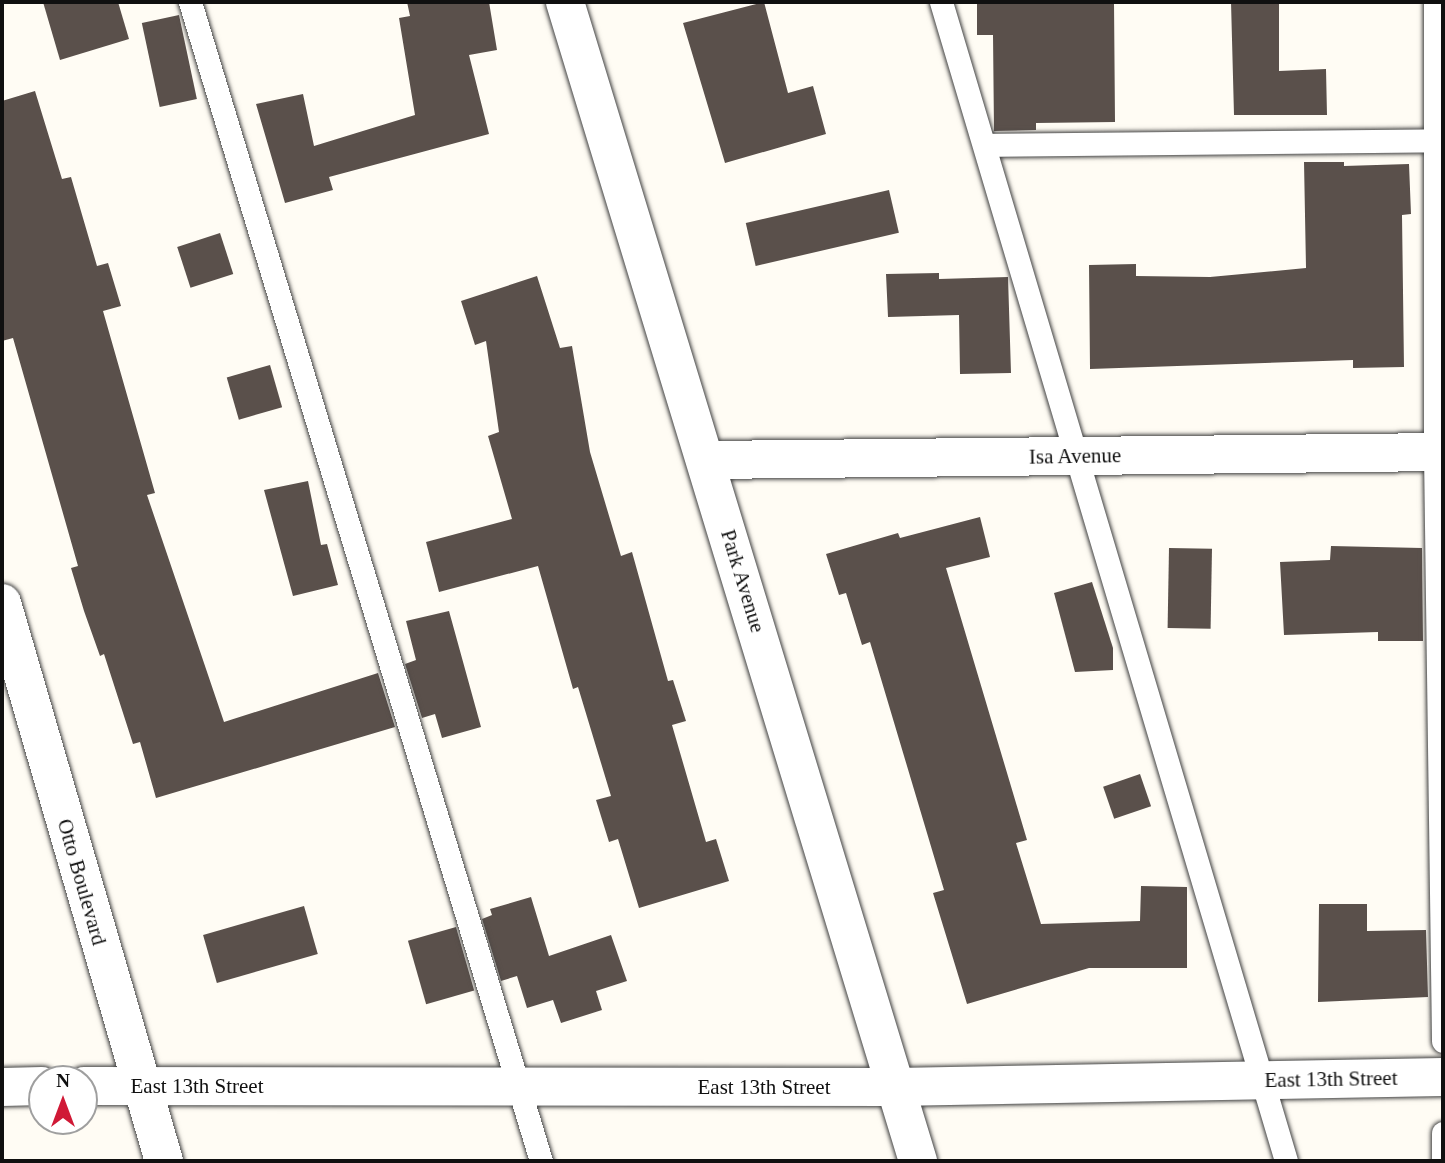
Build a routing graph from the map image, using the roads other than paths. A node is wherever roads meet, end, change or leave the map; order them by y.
1 (190, 2) edge
2 (565, 2) edge
3 (941, 2) edge
4 (1435, 2) edge
5 (1435, 140) junction
6 (985, 145) junction
7 (1439, 452) edge
8 (1079, 456) junction
9 (706, 460) junction
10 (2, 603) edge
11 (1443, 1041) edge
12 (1443, 1076) edge
13 (1262, 1080) junction
14 (141, 1085) junction
15 (28, 1086) edge
16 (98, 1086) edge
17 (518, 1086) junction
18 (2, 1087) edge
19 (895, 1087) junction
20 (1443, 1133) edge
21 (164, 1161) edge
22 (541, 1161) edge
23 (918, 1161) edge
24 (1286, 1161) edge
25 (1443, 1161) edge

1 - 17 lane
2 - 9 street, Park Avenue
3 - 6 lane
4 - 5 lane
5 - 6 lane
5 - 7 lane
6 - 8 lane
7 - 8 street, Isa Avenue
7 - 11 lane
8 - 9 street, Isa Avenue
8 - 13 lane
9 - 19 street, Park Avenue
10 - 14 street, Otto Boulevard
12 - 13 street, East 13th Street
13 - 19 street, East 13th Street
13 - 24 lane
14 - 16 street, East 13th Street
14 - 17 street, East 13th Street
14 - 21 street, Otto Boulevard
15 - 18 street
17 - 19 street, East 13th Street
17 - 22 lane
19 - 23 street, Park Avenue
20 - 25 lane

